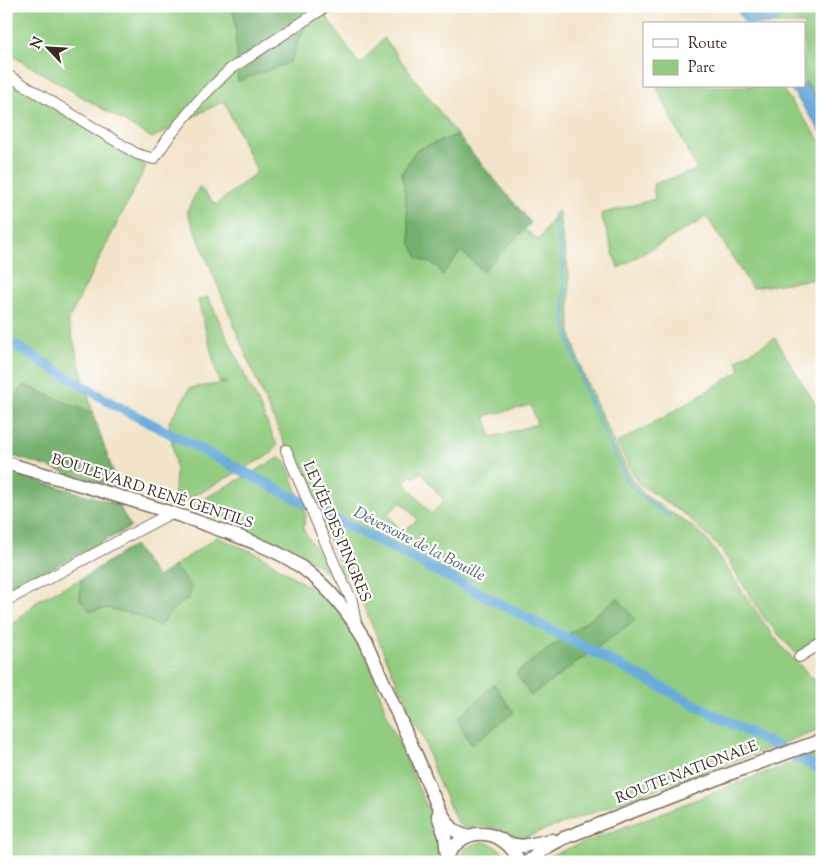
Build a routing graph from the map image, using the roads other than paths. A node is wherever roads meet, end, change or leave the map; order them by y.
1 (327, 6) edge
2 (6, 74) edge
3 (286, 450) dead end
4 (6, 463) edge
5 (172, 513) junction
6 (6, 601) edge
7 (356, 625) junction
8 (822, 643) edge
9 (799, 657) dead end
10 (822, 740) edge
11 (427, 782) junction
12 (467, 836) junction
13 (564, 838) junction
14 (508, 844) junction
15 (446, 860) edge
16 (519, 862) edge
17 (528, 862) edge

1 - 2 street
3 - 7 street, LEVÉE DES PINGRES
4 - 5 main road, BOULEVARD RENÉ GENTILS
5 - 6 street
5 - 7 main road, BOULEVARD RENÉ GENTILS
7 - 11 main road, BOULEVARD RENÉ GENTILS
8 - 9 street
10 - 13 main road, ROUTE NATIONALE
11 - 12 main road, BOULEVARD RENÉ GENTILS
11 - 15 main road, BOULEVARD RENÉ GENTILS
12 - 14 main road
12 - 15 main road
13 - 14 main road, ROUTE NATIONALE
13 - 17 main road, ROUTE NATIONALE
14 - 16 main road

